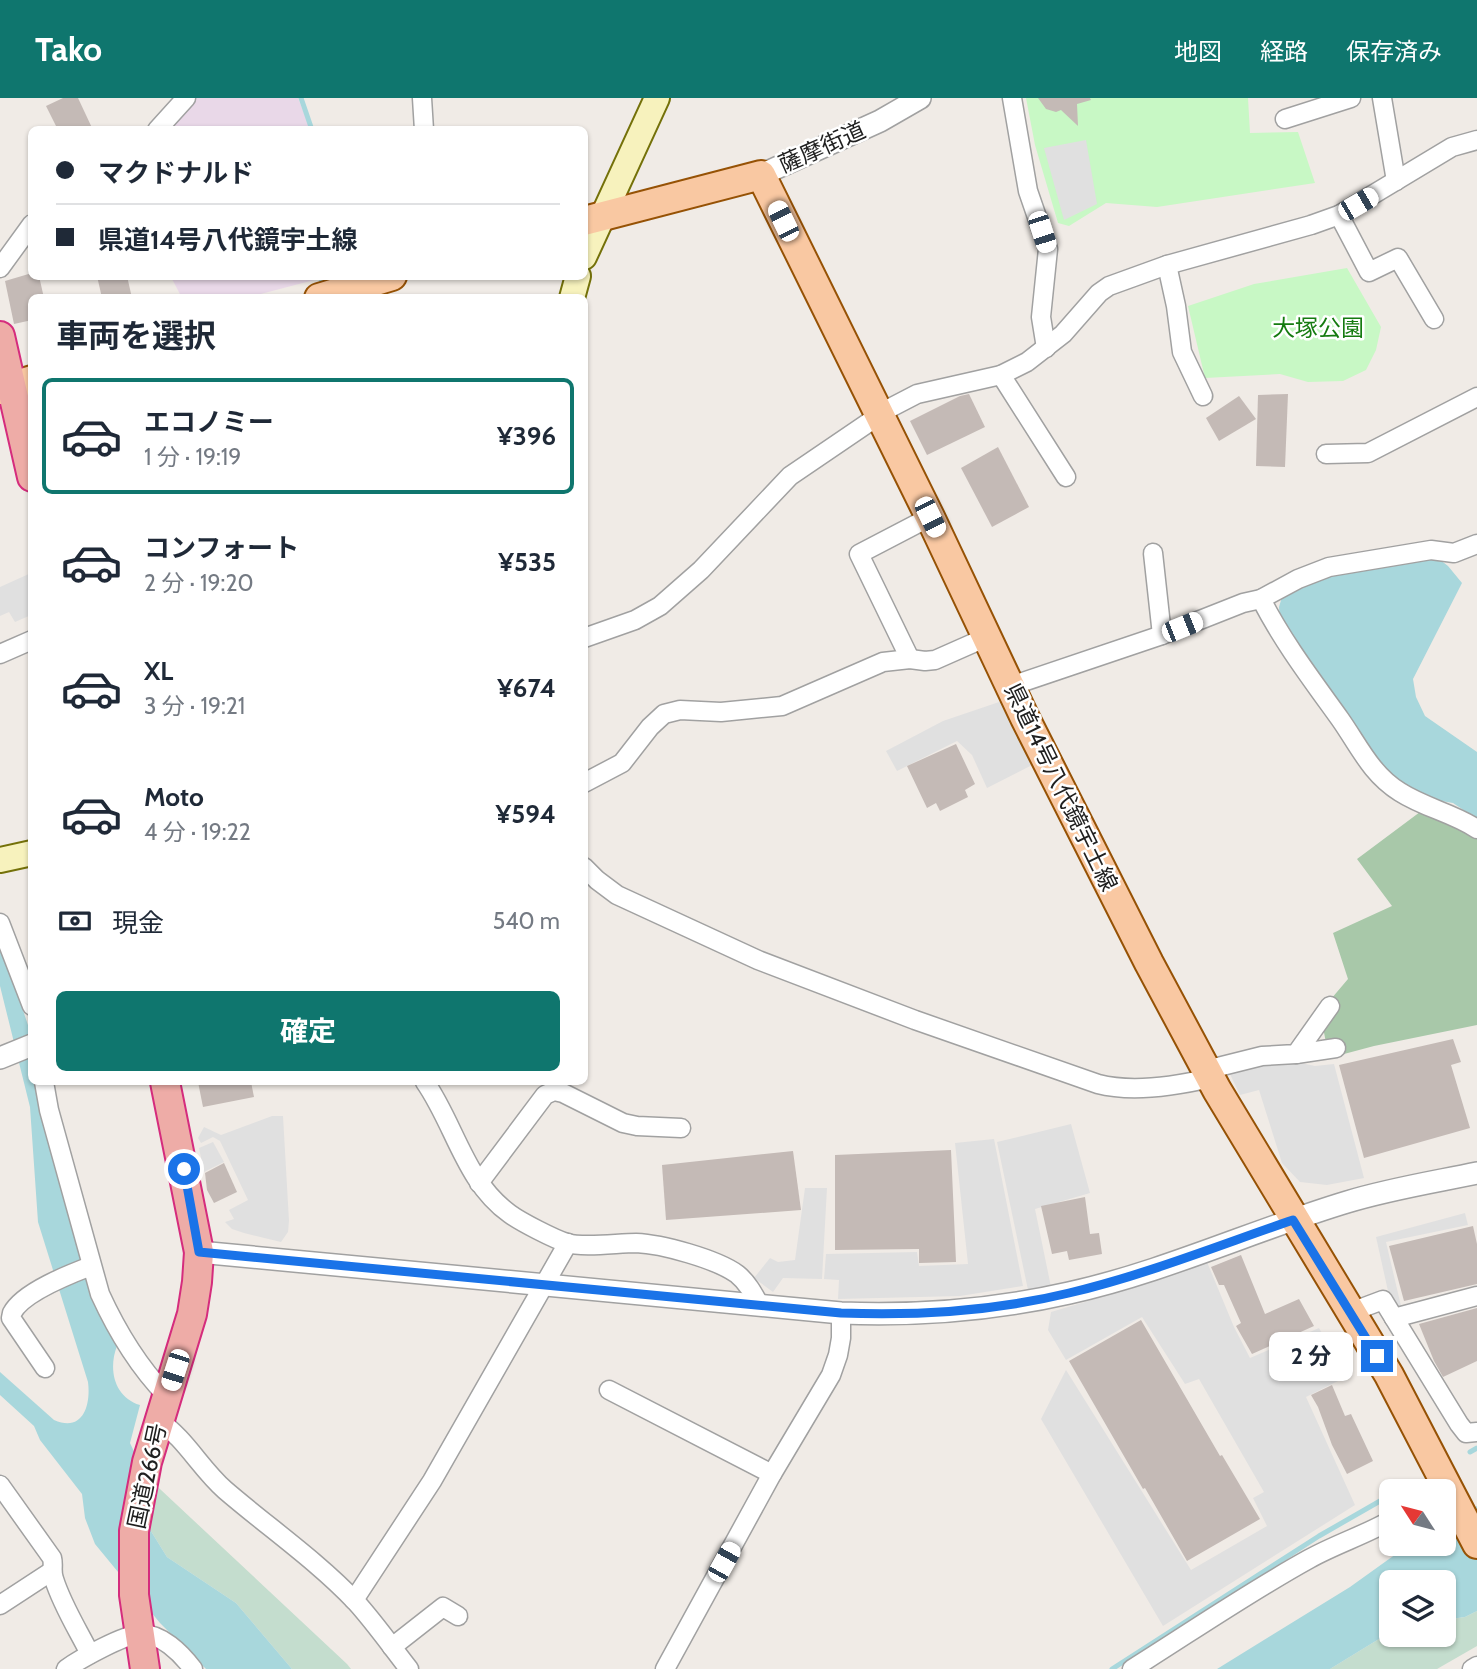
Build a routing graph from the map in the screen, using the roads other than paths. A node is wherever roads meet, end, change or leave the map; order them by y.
1 (186, 98) edge
2 (422, 98) edge
3 (657, 98) edge
4 (920, 98) edge
5 (1012, 98) edge
6 (1351, 98) edge
7 (1382, 98) edge
8 (1285, 119) dead end
9 (160, 126) edge
10 (424, 126) edge
11 (1477, 140) edge
12 (761, 175) junction
13 (1396, 181) junction
14 (1339, 215) junction
15 (594, 218) edge
16 (28, 229) edge
17 (588, 241) edge
18 (1167, 265) junction
19 (0, 268) edge
20 (379, 280) edge
21 (332, 294) edge
22 (1434, 319) dead end
23 (0, 336) edge
24 (1046, 348) junction
25 (1001, 375) junction
26 (14, 385) edge
27 (1203, 396) dead end
28 (1477, 397) edge
29 (878, 416) junction
30 (1326, 454) dead end
31 (28, 457) edge
32 (1066, 477) dead end
33 (930, 517) junction
34 (1477, 544) edge
35 (1153, 554) dead end
36 (1261, 598) junction
37 (1162, 635) junction
38 (588, 637) edge
39 (987, 637) junction
40 (28, 642) edge
41 (0, 654) edge
42 (910, 659) junction
43 (1012, 686) junction
44 (588, 781) edge
45 (1477, 829) edge
46 (28, 854) edge
47 (0, 860) edge
48 (588, 871) edge
49 (0, 923) edge
50 (28, 996) edge
51 (1331, 1006) dead end
52 (28, 1046) edge
53 (1336, 1048) dead end
54 (1296, 1054) junction
55 (5, 1055) edge
56 (1208, 1074) junction
57 (45, 1085) edge
58 (166, 1085) edge
59 (427, 1085) edge
60 (681, 1128) dead end
61 (1477, 1173) edge
62 (479, 1183) junction
63 (1293, 1220) junction
64 (568, 1244) junction
65 (199, 1252) junction
66 (89, 1267) junction
67 (545, 1284) junction
68 (1477, 1296) edge
69 (759, 1304) junction
70 (1350, 1312) junction
71 (841, 1313) junction
72 (1394, 1318) junction
73 (45, 1368) dead end
74 (608, 1390) dead end
75 (162, 1407) junction
76 (1477, 1432) edge
77 (772, 1475) junction
78 (1442, 1479) edge
79 (0, 1485) edge
80 (1456, 1506) edge
81 (1379, 1527) edge
82 (1477, 1544) edge
83 (52, 1571) junction
84 (354, 1600) junction
85 (0, 1605) edge
86 (458, 1616) dead end
87 (139, 1634) junction
88 (391, 1647) junction
89 (90, 1654) junction
90 (1477, 1666) edge
91 (66, 1669) edge
92 (145, 1669) edge
93 (193, 1669) edge
94 (409, 1669) edge
95 (665, 1669) edge
96 (1132, 1669) edge
97 (1472, 1669) edge

1 - 9 street
2 - 10 street
3 - 15 main road
4 - 12 street, 薩摩街道
5 - 24 street
6 - 8 street
7 - 13 street
11 - 13 street
12 - 15 main road
12 - 29 main road, 県道14号八代鏡宇土線
13 - 14 street
14 - 18 street
14 - 22 street
15 - 17 main road
16 - 19 street
18 - 24 street
18 - 27 street
20 - 21 main road
23 - 26 highway
24 - 25 street
25 - 29 street
25 - 32 street
26 - 31 highway
28 - 30 street
29 - 33 main road, 県道14号八代鏡宇土線
29 - 38 street
33 - 39 main road, 県道14号八代鏡宇土線
33 - 42 street
34 - 36 street
35 - 37 street
36 - 37 street
36 - 45 street
37 - 43 street
39 - 42 street
39 - 43 main road, 県道14号八代鏡宇土線
40 - 41 street
42 - 44 street
43 - 56 main road, 県道14号八代鏡宇土線
46 - 47 main road
48 - 56 street
49 - 50 street
51 - 54 street
52 - 55 street
53 - 54 street
54 - 56 street
56 - 63 main road, 県道14号八代鏡宇土線
57 - 66 street
58 - 65 highway, 国道266号
59 - 62 street
60 - 62 street
61 - 63 street
62 - 64 street
63 - 70 main road, 県道14号八代鏡宇土線
63 - 71 street
64 - 67 street
64 - 69 street
65 - 67 street
65 - 75 highway, 国道266号
66 - 73 street
66 - 75 street
67 - 69 street
67 - 84 street
68 - 72 street
69 - 71 street
70 - 72 street
70 - 78 main road, 県道14号八代鏡宇土線
71 - 77 street
72 - 76 street
74 - 77 street
75 - 84 street
75 - 87 highway, 国道266号
77 - 95 street
79 - 83 street
80 - 82 main road, 県道14号八代鏡宇土線
81 - 96 street
83 - 85 street
83 - 89 street
84 - 88 street
86 - 88 street
87 - 89 street
87 - 92 highway, 国道266号
87 - 93 street
88 - 94 street
89 - 91 street
90 - 97 street

